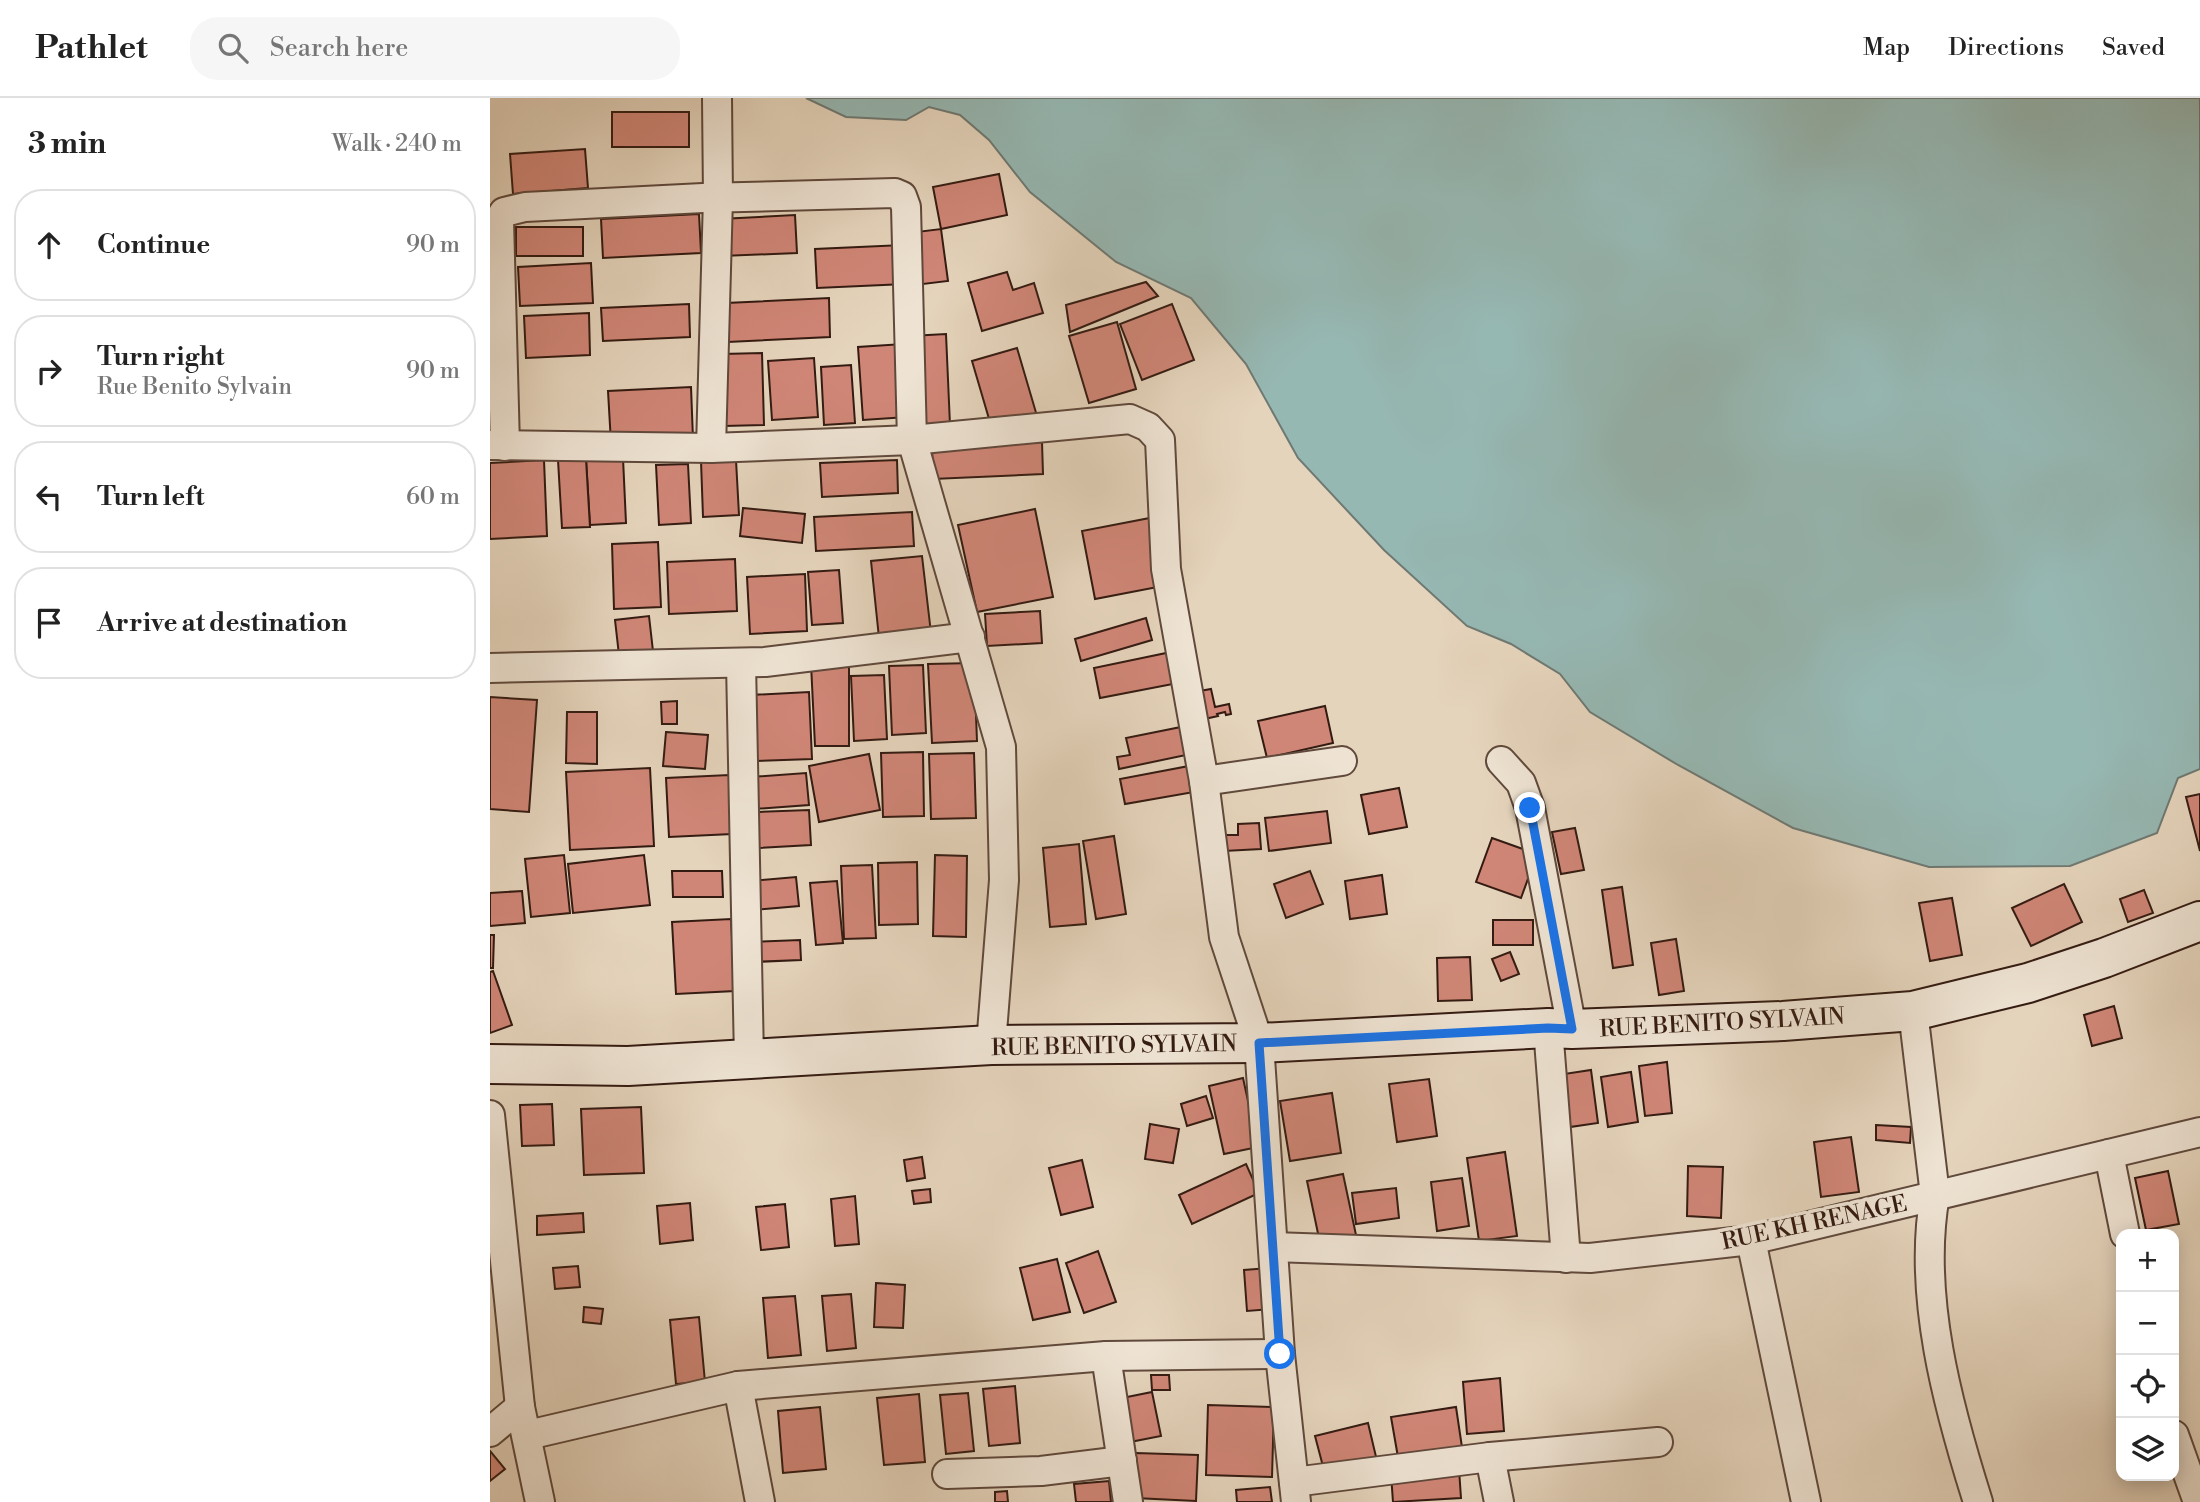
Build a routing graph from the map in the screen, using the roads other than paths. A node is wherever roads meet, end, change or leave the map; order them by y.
1 (717, 98) edge
2 (718, 198) junction
3 (912, 440) junction
4 (497, 445) edge
5 (711, 448) junction
6 (970, 637) junction
7 (740, 663) junction
8 (490, 668) edge
9 (1342, 761) dead end
10 (1501, 761) dead end
11 (1203, 781) junction
12 (2200, 920) edge
13 (1913, 1012) junction
14 (1560, 1029) junction
15 (1259, 1043) junction
16 (991, 1045) junction
17 (749, 1059) junction
18 (490, 1064) edge
19 (490, 1115) edge
20 (2200, 1132) edge
21 (2109, 1154) junction
22 (1935, 1195) junction
23 (2124, 1229) edge
24 (1751, 1240) junction
25 (1273, 1247) junction
26 (1566, 1258) junction
27 (1280, 1354) junction
28 (1106, 1356) junction
29 (738, 1386) junction
30 (520, 1407) junction
31 (490, 1432) edge
32 (528, 1435) junction
33 (1658, 1441) dead end
34 (2179, 1449) edge
35 (1490, 1457) junction
36 (1122, 1461) junction
37 (947, 1474) dead end
38 (1295, 1492) edge
39 (540, 1502) edge
40 (760, 1502) edge
41 (1128, 1502) edge
42 (1499, 1502) edge
43 (1806, 1502) edge
44 (1978, 1502) edge
45 (2198, 1502) edge

1 - 2 street
2 - 3 street
2 - 4 street
2 - 5 street
3 - 5 street
3 - 6 street
3 - 11 street
4 - 5 street
6 - 7 street
6 - 16 street
7 - 8 street
7 - 17 street
9 - 11 street
10 - 14 street
11 - 15 street
12 - 13 main road, RUE BENITO SYLVAIN
13 - 14 main road, RUE BENITO SYLVAIN
13 - 22 street
14 - 15 main road, RUE BENITO SYLVAIN
14 - 26 street
15 - 16 main road, RUE BENITO SYLVAIN
15 - 25 street
16 - 17 main road, RUE BENITO SYLVAIN
17 - 18 main road, RUE BENITO SYLVAIN
19 - 30 street
20 - 21 street, RUE KH RENAGE
21 - 22 street, RUE KH RENAGE
21 - 23 street
22 - 24 street, RUE KH RENAGE
22 - 44 street, RUE KH RENAGE
24 - 26 street, RUE KH RENAGE
24 - 43 street
25 - 26 street, RUE KH RENAGE
25 - 27 street
27 - 28 street
27 - 38 street
28 - 29 street
28 - 36 street
29 - 32 street
29 - 40 street
30 - 31 street
30 - 32 street
32 - 39 street
33 - 35 street
34 - 45 street
35 - 38 street
35 - 42 street
36 - 37 street
36 - 41 street

